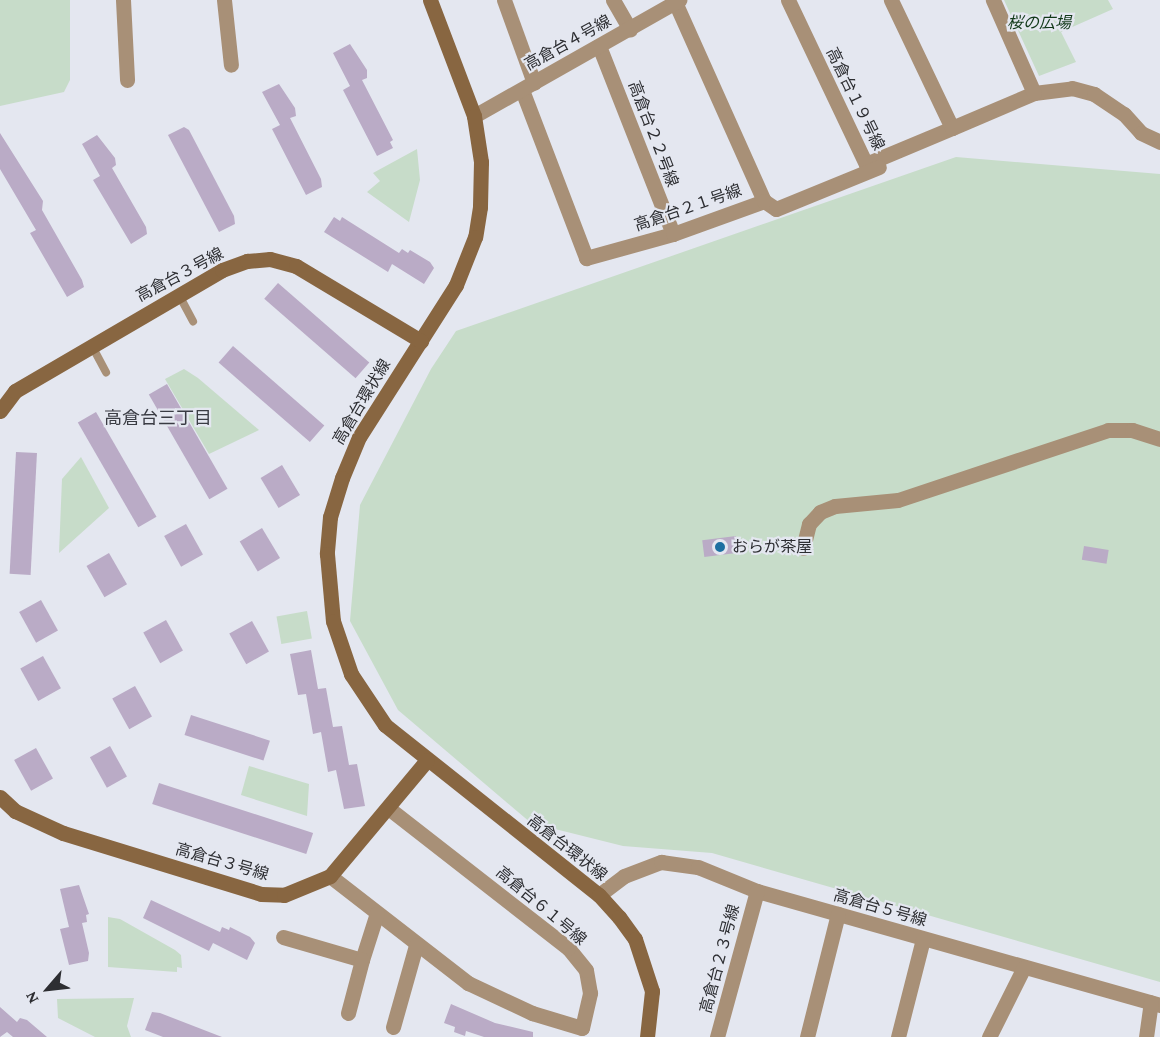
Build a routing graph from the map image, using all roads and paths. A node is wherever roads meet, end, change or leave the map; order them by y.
1 (123, 0) edge
2 (224, 0) edge
3 (430, 0) edge
4 (504, 0) edge
5 (613, 0) edge
6 (788, 0) edge
7 (891, 0) edge
8 (993, 0) edge
9 (677, 1) edge
10 (630, 29) junction
11 (599, 46) junction
12 (231, 65) dead end
13 (127, 80) dead end
14 (528, 86) junction
15 (1034, 93) junction
16 (474, 116) junction
17 (952, 128) junction
18 (1160, 142) edge
19 (892, 153) junction
20 (764, 201) junction
21 (673, 234) junction
22 (178, 295) junction
23 (193, 321) dead end
24 (421, 341) junction
25 (92, 346) junction
26 (106, 372) dead end
27 (0, 411) edge
28 (1160, 439) edge
29 (803, 548) dead end
30 (427, 760) junction
31 (0, 797) edge
32 (388, 808) junction
33 (330, 876) junction
34 (757, 891) junction
35 (599, 895) junction
36 (377, 913) junction
37 (838, 914) junction
38 (283, 937) dead end
39 (923, 939) junction
40 (416, 945) junction
41 (362, 960) junction
42 (1024, 967) junction
43 (1155, 1004) edge
44 (348, 1013) dead end
45 (393, 1027) dead end
46 (647, 1037) edge
47 (717, 1037) edge
48 (807, 1037) edge
49 (898, 1037) edge
50 (989, 1037) edge
51 (1146, 1037) edge

1 - 13 street
2 - 12 street
3 - 16 street, 高倉台環状線
4 - 14 street
5 - 10 street
6 - 19 street, 高倉台１９号線
7 - 17 street
8 - 15 street
9 - 10 street, 高倉台４号線
9 - 20 street, 高倉台２１号線
10 - 11 street, 高倉台４号線
11 - 14 street, 高倉台４号線
11 - 21 street, 高倉台２２号線
14 - 16 street, 高倉台４号線
14 - 21 street, 高倉台２１号線
15 - 17 street, 高倉台１９号線
15 - 18 street, 高倉台１９号線
16 - 24 street, 高倉台環状線
17 - 19 street, 高倉台１９号線
19 - 20 street
20 - 21 street, 高倉台２１号線
22 - 23 lane
22 - 24 street, 高倉台３号線
22 - 25 street, 高倉台３号線
24 - 30 street, 高倉台環状線
25 - 26 lane
25 - 27 street, 高倉台３号線
28 - 29 street
30 - 32 street, 高倉台３号線
30 - 35 street, 高倉台環状線
31 - 33 street, 高倉台３号線
32 - 33 street, 高倉台３号線
32 - 40 street, 高倉台６１号線
33 - 36 street, 高倉台６１号線
34 - 35 street, 高倉台５号線
34 - 37 street, 高倉台５号線
34 - 47 street, 高倉台２３号線
35 - 46 street, 高倉台環状線
36 - 40 street, 高倉台６１号線
36 - 41 street
37 - 39 street, 高倉台５号線
37 - 48 street
38 - 41 street
39 - 42 street, 高倉台５号線
39 - 49 street
40 - 45 street
41 - 44 street
42 - 43 street, 高倉台５号線
42 - 50 street
43 - 51 street

